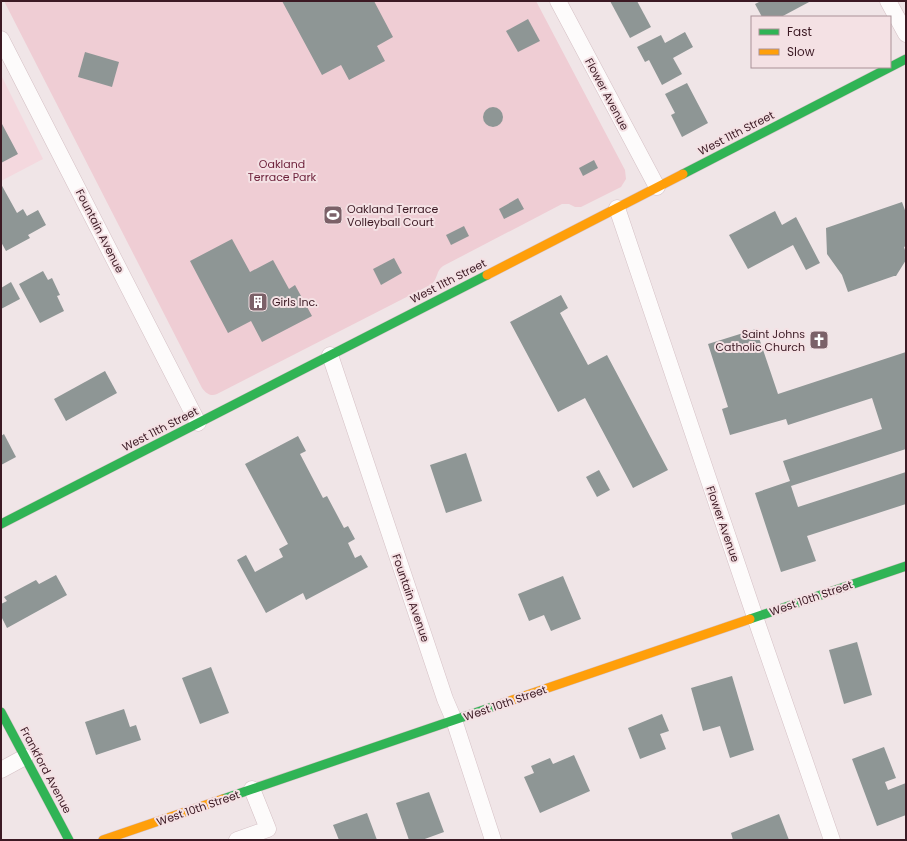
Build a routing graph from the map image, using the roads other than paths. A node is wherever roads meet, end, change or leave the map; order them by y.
1 (558, 1) edge
2 (888, 1) edge
3 (906, 34) edge
4 (1, 39) edge
5 (905, 62) edge
6 (657, 187) junction
7 (617, 208) junction
8 (330, 356) junction
9 (198, 423) junction
10 (1, 524) edge
11 (906, 566) edge
12 (755, 617) junction
13 (1, 712) edge
14 (454, 720) junction
15 (25, 757) junction
16 (1, 770) edge
17 (252, 789) junction
18 (69, 840) edge
19 (103, 840) edge
20 (237, 840) edge
21 (493, 840) edge
22 (832, 840) edge

1 - 6 street, Flower Avenue
2 - 3 street
4 - 9 street, Fountain Avenue
5 - 6 main road, West 11th Street
6 - 7 main road, West 11th Street
7 - 8 main road, West 11th Street
7 - 12 street, Flower Avenue
8 - 9 main road, West 11th Street
8 - 14 street, Fountain Avenue
9 - 10 main road, West 11th Street
11 - 12 main road, West 10th Street
12 - 14 main road, West 10th Street
12 - 22 street, Flower Avenue
13 - 15 main road, Frankford Avenue
14 - 17 main road, West 10th Street
14 - 21 street, Fountain Avenue
15 - 16 street
15 - 18 main road, Frankford Avenue
17 - 19 main road, West 10th Street
17 - 20 street

